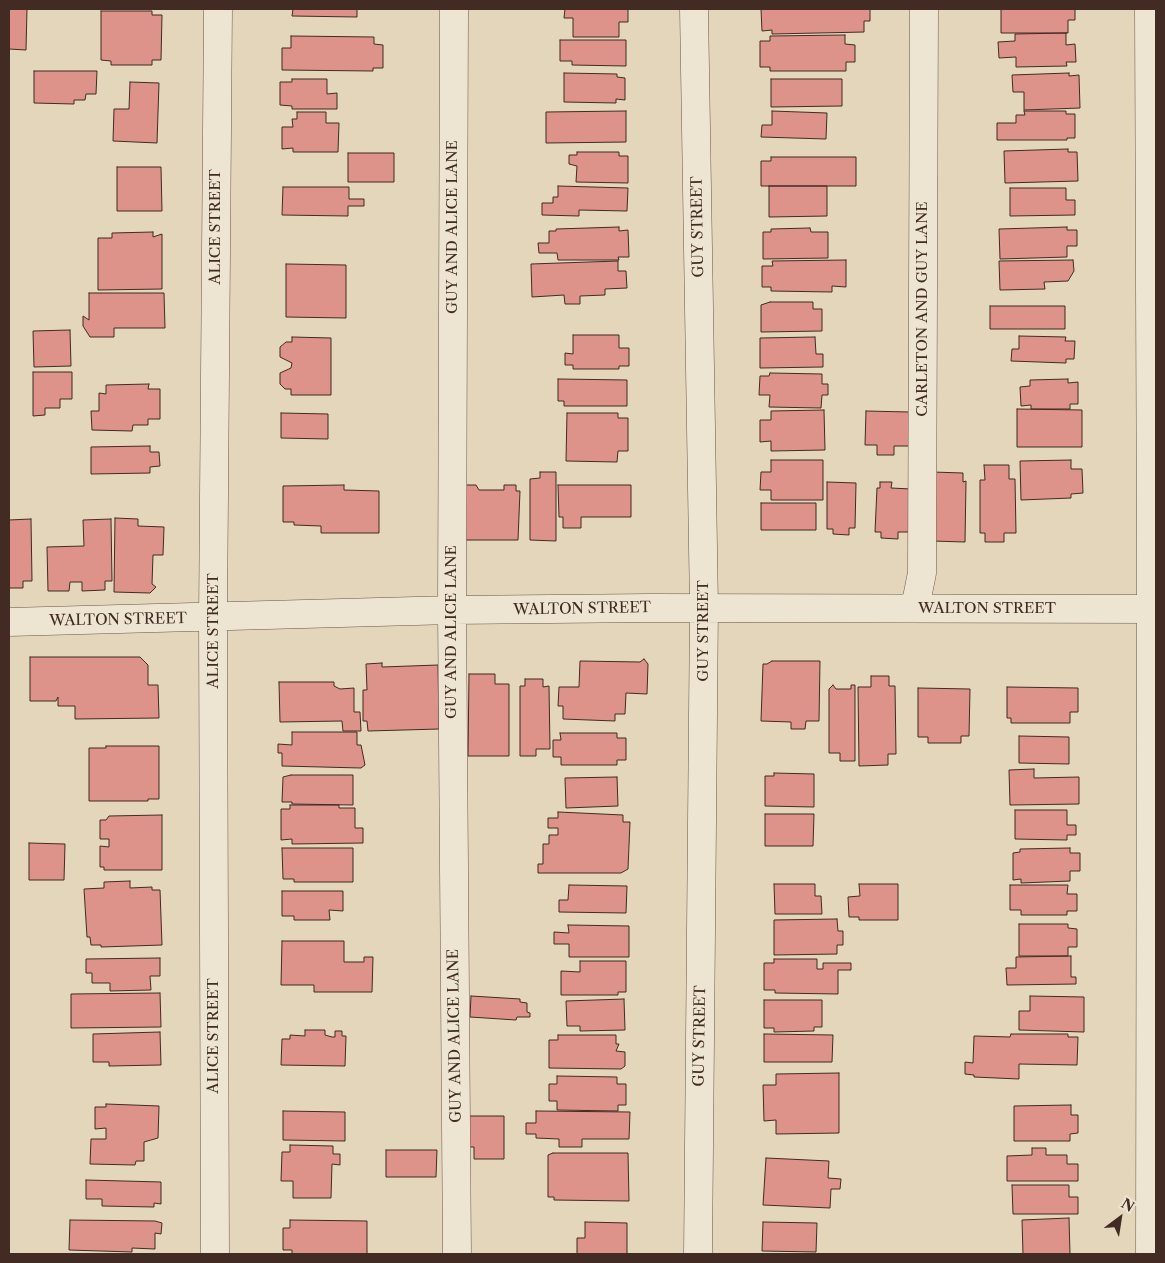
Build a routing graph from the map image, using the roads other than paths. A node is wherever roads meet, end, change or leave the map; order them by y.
1 (218, 9) edge
2 (454, 9) edge
3 (694, 9) edge
4 (924, 9) edge
5 (1150, 9) edge
6 (704, 607) junction
7 (915, 608) junction
8 (452, 610) junction
9 (1154, 610) edge
10 (214, 617) junction
11 (9, 622) edge
12 (215, 1254) edge
13 (457, 1254) edge
14 (698, 1254) edge
15 (1150, 1254) edge

1 - 10 street, ALICE STREET
2 - 8 street, GUY AND ALICE LANE
3 - 6 street, GUY STREET
4 - 7 street, CARLETON AND GUY LANE
5 - 9 street
6 - 7 street, WALTON STREET
6 - 8 street, WALTON STREET
6 - 14 street, GUY STREET
7 - 9 street, WALTON STREET
8 - 10 street, WALTON STREET
8 - 13 street, GUY AND ALICE LANE
9 - 15 street
10 - 11 street, WALTON STREET
10 - 12 street, ALICE STREET

